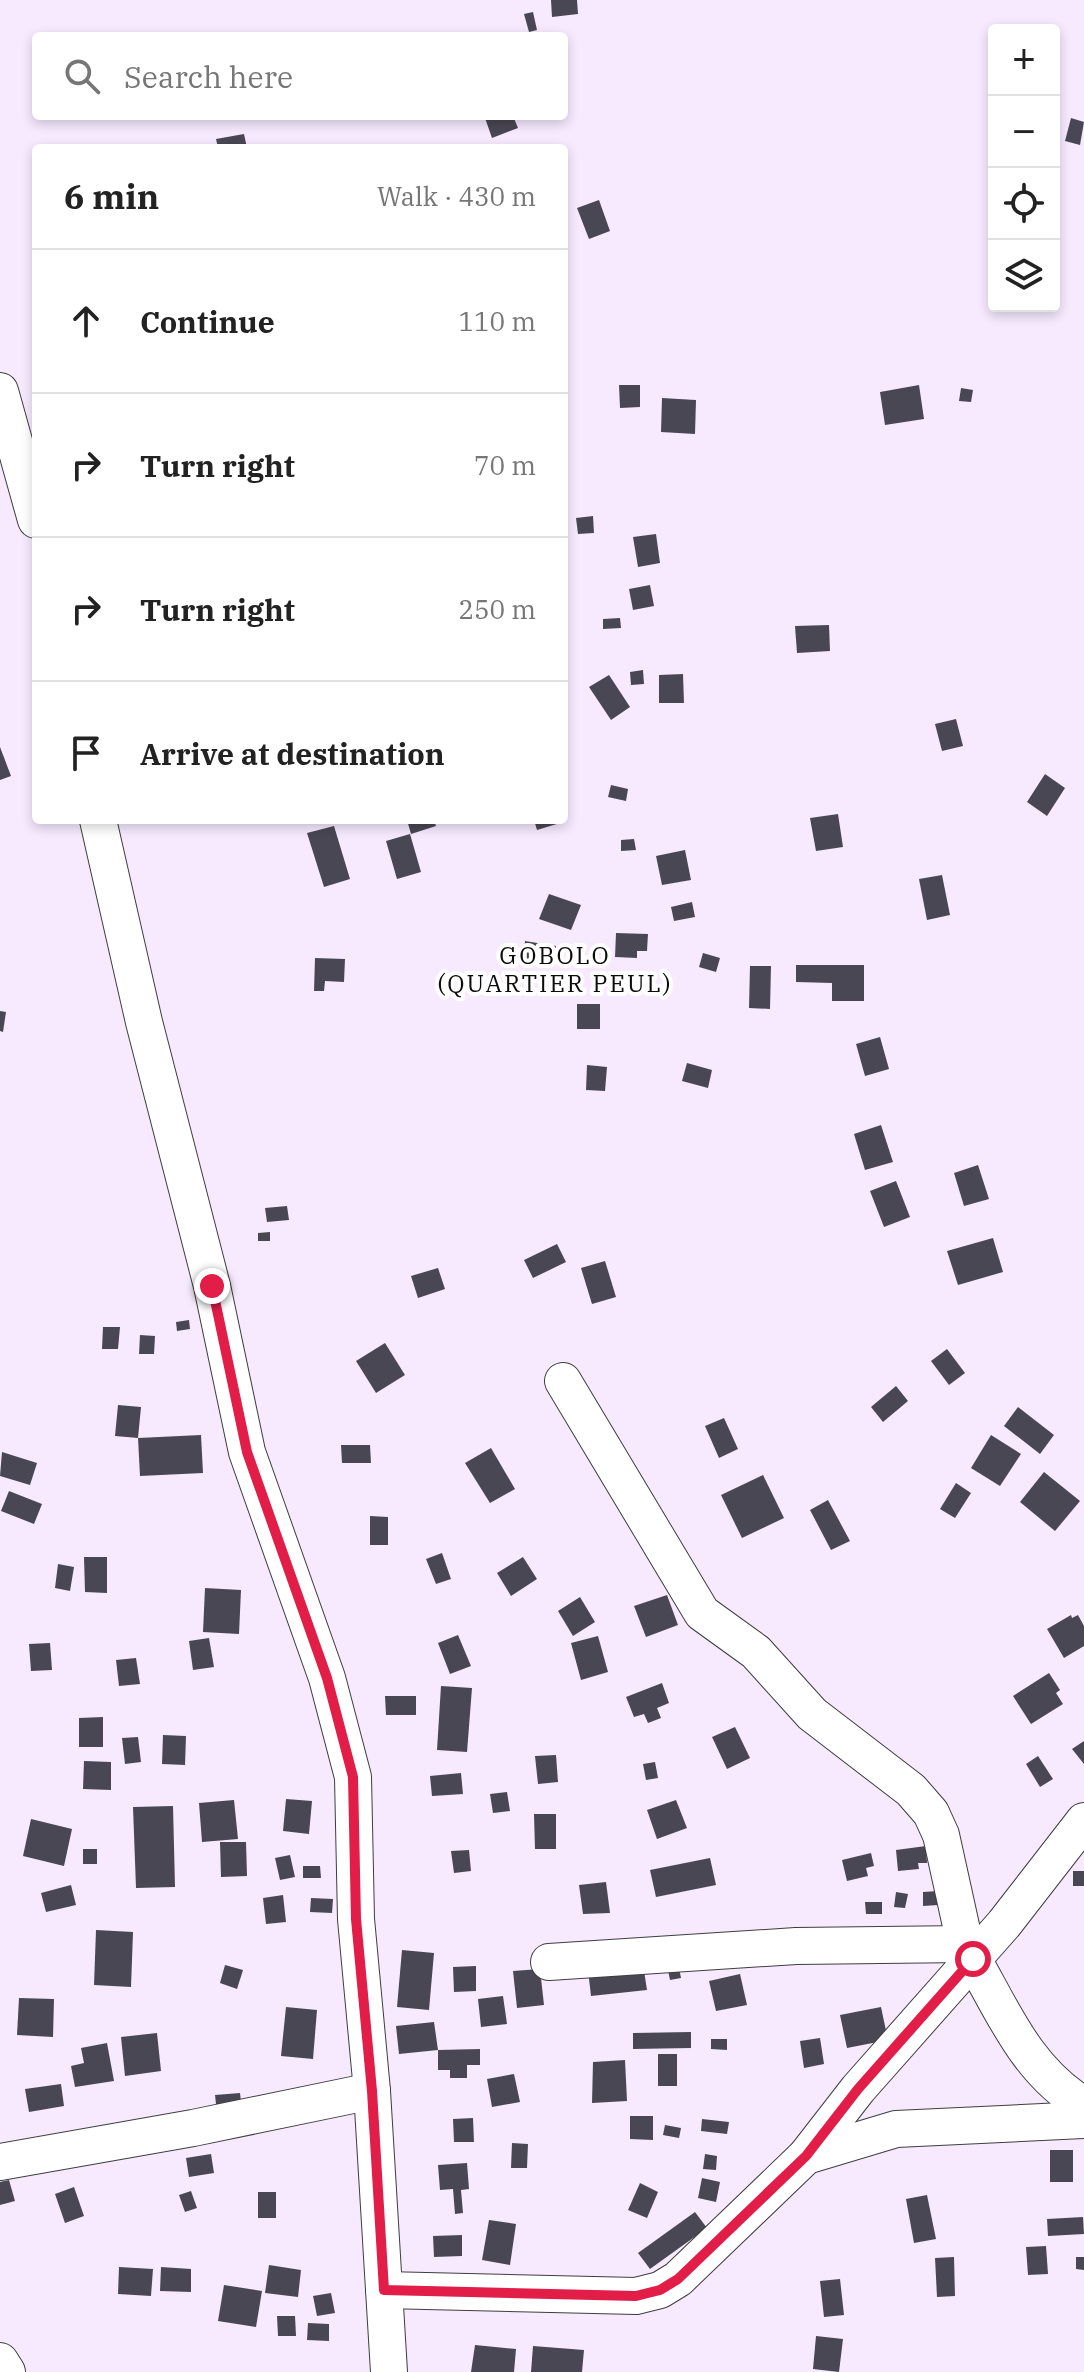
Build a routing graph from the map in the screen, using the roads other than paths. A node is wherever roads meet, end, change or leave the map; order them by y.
1 (0, 391) edge
2 (32, 506) edge
3 (99, 824) edge
4 (563, 1381) dead end
5 (1084, 1821) edge
6 (969, 1952) junction
7 (549, 1962) dead end
8 (372, 2091) junction
9 (1084, 2105) edge
10 (1084, 2120) edge
11 (806, 2156) junction
12 (0, 2162) edge
13 (384, 2290) junction
14 (0, 2361) edge
15 (7, 2372) edge
16 (389, 2372) edge

1 - 2 street
3 - 8 street
4 - 6 street
5 - 6 street
6 - 7 street
6 - 9 street
6 - 11 street
8 - 12 street
8 - 13 street
10 - 11 street
11 - 13 street
13 - 16 street
14 - 15 street

